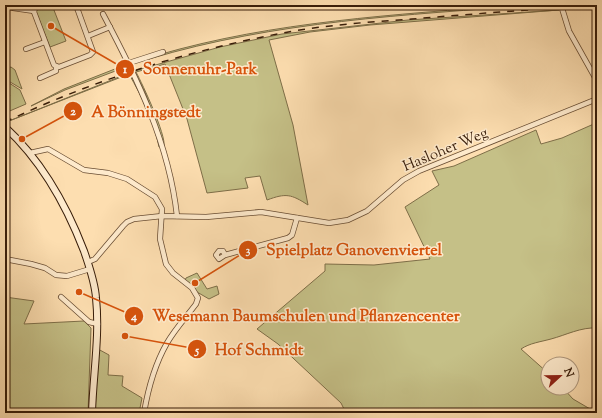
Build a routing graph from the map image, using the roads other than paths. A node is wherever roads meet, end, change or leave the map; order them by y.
1 (6, 5) edge
2 (76, 5) edge
3 (561, 5) edge
4 (36, 7) edge
5 (103, 14) dead end
6 (110, 27) junction
7 (88, 36) junction
8 (46, 42) junction
9 (26, 49) dead end
10 (163, 52) dead end
11 (129, 64) junction
12 (56, 67) junction
13 (40, 78) dead end
14 (597, 81) edge
15 (597, 99) edge
16 (5, 127) edge
17 (30, 153) junction
18 (162, 216) junction
19 (177, 216) junction
20 (297, 218) junction
21 (225, 255) dead end
22 (5, 259) edge
23 (89, 265) junction
24 (61, 297) dead end
25 (98, 324) junction
26 (92, 413) edge
27 (144, 413) edge

1 - 4 street
2 - 7 street
3 - 14 street
4 - 8 street
5 - 6 street
6 - 7 street
6 - 11 street
7 - 12 street
8 - 9 street
8 - 12 street
10 - 11 street
11 - 19 street
12 - 13 street
15 - 20 street, Hasloher Weg
16 - 17 main road
17 - 18 street
17 - 23 main road
18 - 19 street, Hasloher Weg
18 - 23 street, Hasloher Weg
18 - 27 street
19 - 20 street, Hasloher Weg
20 - 21 street
22 - 23 street
23 - 25 main road
24 - 25 street
25 - 26 main road

